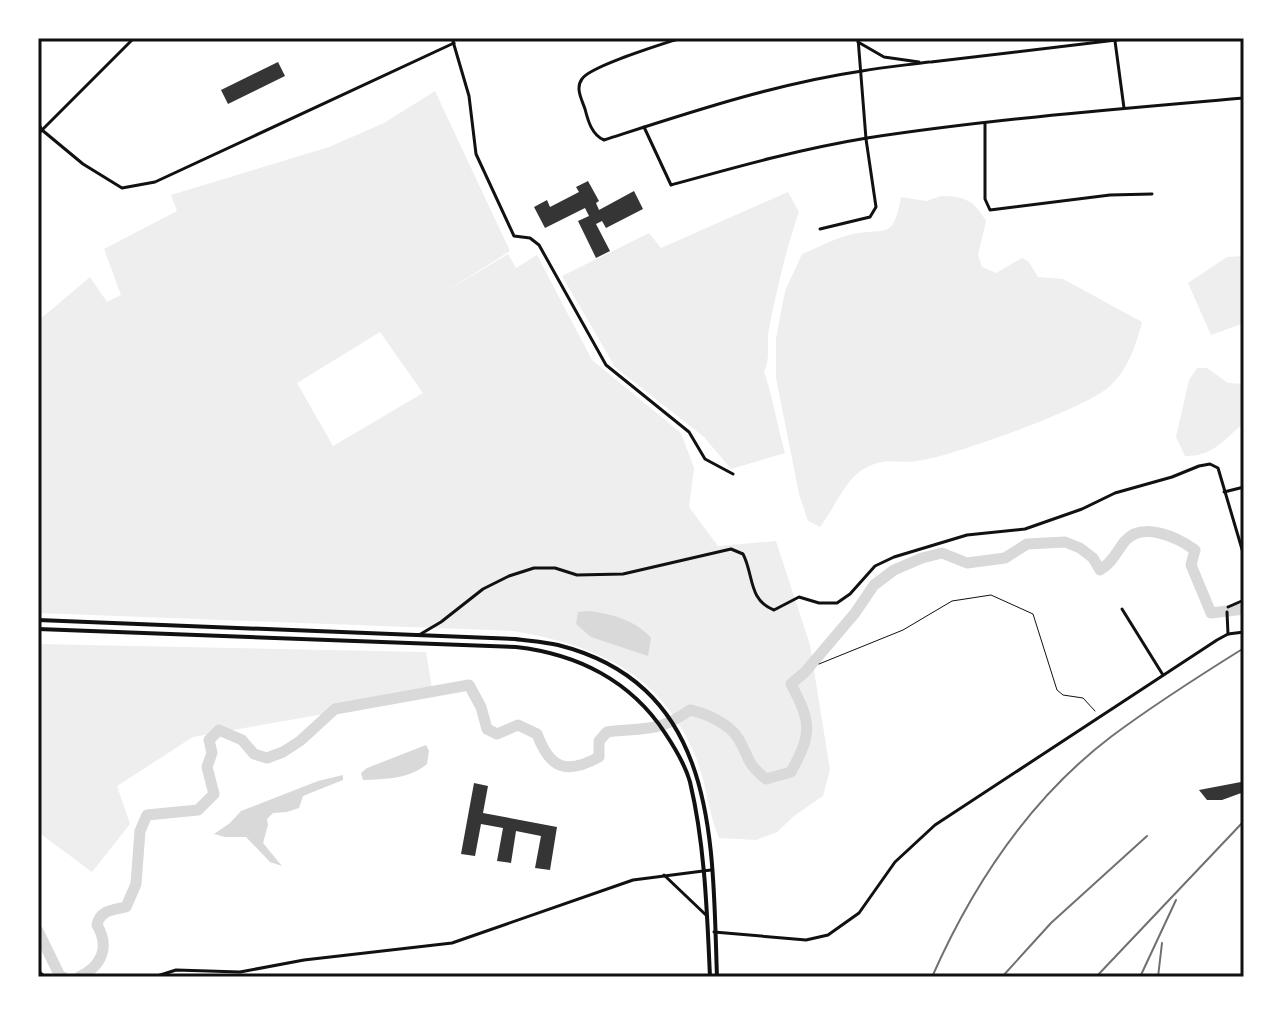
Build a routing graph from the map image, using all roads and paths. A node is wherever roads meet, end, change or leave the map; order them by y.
1 (134, 38) edge
2 (681, 38) edge
3 (1133, 38) edge
4 (1115, 39) edge
5 (453, 40) edge
6 (858, 40) edge
7 (929, 62) junction
8 (860, 71) junction
9 (1244, 98) edge
10 (1124, 108) junction
11 (38, 123) edge
12 (985, 123) junction
13 (644, 127) junction
14 (40, 132) edge
15 (866, 139) junction
16 (1152, 194) dead end
17 (820, 229) dead end
18 (733, 474) dead end
19 (1244, 487) edge
20 (1224, 492) junction
21 (1244, 556) edge
22 (1244, 600) edge
23 (1122, 609) dead end
24 (38, 620) edge
25 (38, 629) edge
26 (1244, 632) edge
27 (1228, 634) junction
28 (419, 635) junction
29 (819, 664) dead end
30 (1163, 675) junction
31 (1099, 716) junction
32 (711, 870) junction
33 (703, 871) junction
34 (664, 875) junction
35 (707, 916) junction
36 (715, 932) junction
37 (708, 933) junction
38 (38, 971) edge
39 (45, 977) edge
40 (154, 977) edge
41 (710, 977) edge
42 (717, 977) edge

1 - 14 street
2 - 13 street
3 - 4 street
4 - 7 street
4 - 10 street
5 - 14 street
5 - 18 street
6 - 7 street
6 - 8 street
7 - 8 street
8 - 13 street
8 - 15 street
9 - 10 street
10 - 12 street
11 - 14 street
12 - 15 street
12 - 16 street
13 - 15 street
15 - 17 street
19 - 20 street
20 - 21 street
20 - 28 street
22 - 27 street
23 - 30 street
24 - 28 main road
25 - 33 main road
26 - 27 street
27 - 30 street
28 - 32 main road
29 - 31 path
30 - 31 street
31 - 36 street
32 - 33 street
32 - 36 main road
33 - 34 street
33 - 35 main road
34 - 35 street
34 - 40 street
35 - 37 main road
36 - 37 street
36 - 42 main road
37 - 41 main road
38 - 39 street

